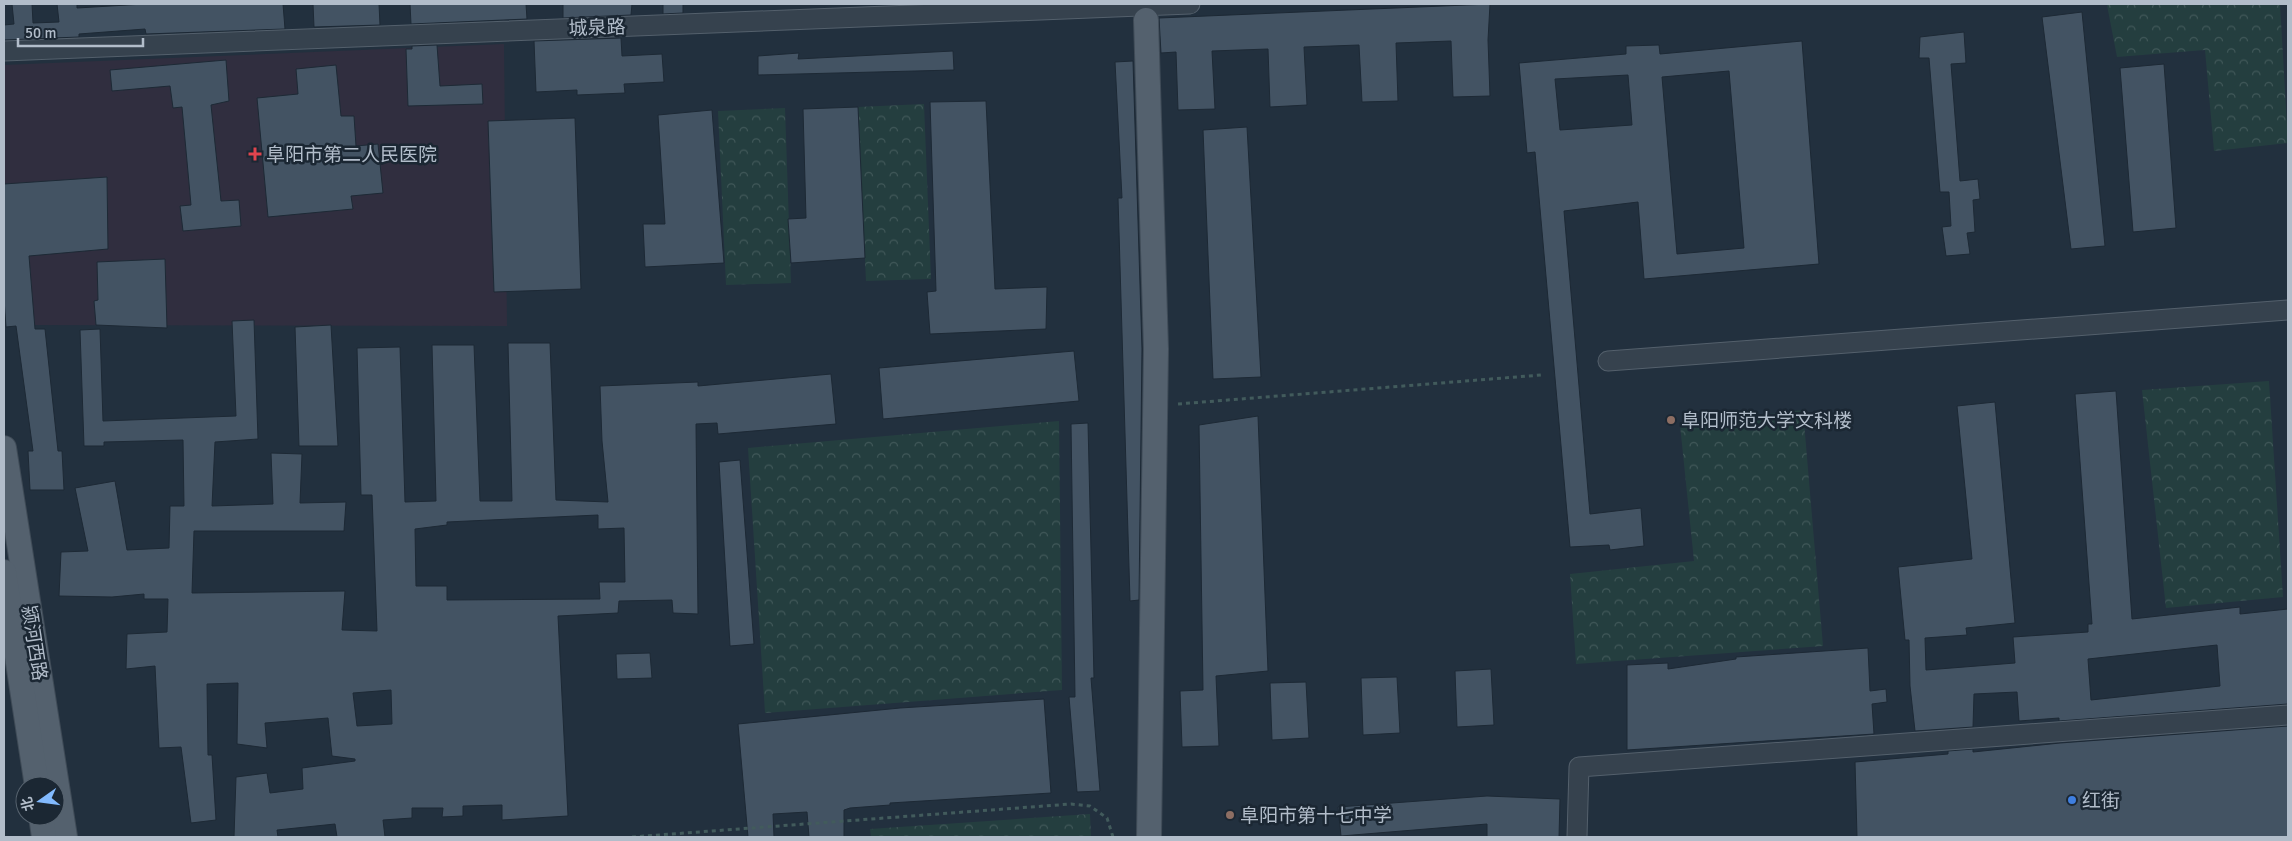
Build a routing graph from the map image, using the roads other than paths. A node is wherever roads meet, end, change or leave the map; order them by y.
1 (1190, 4) edge
2 (1146, 20) dead end
3 (4, 51) edge
4 (2288, 310) edge
5 (1608, 360) dead end
6 (4, 448) edge
7 (4, 572) edge
8 (2288, 715) edge
9 (35, 776) edge
10 (65, 837) edge
11 (1149, 837) edge
12 (1577, 837) edge

1 - 3 street, 城泉路
2 - 11 main road
4 - 5 street
6 - 10 main road, 颍河西路
7 - 9 main road, 颍河西路
8 - 12 street

